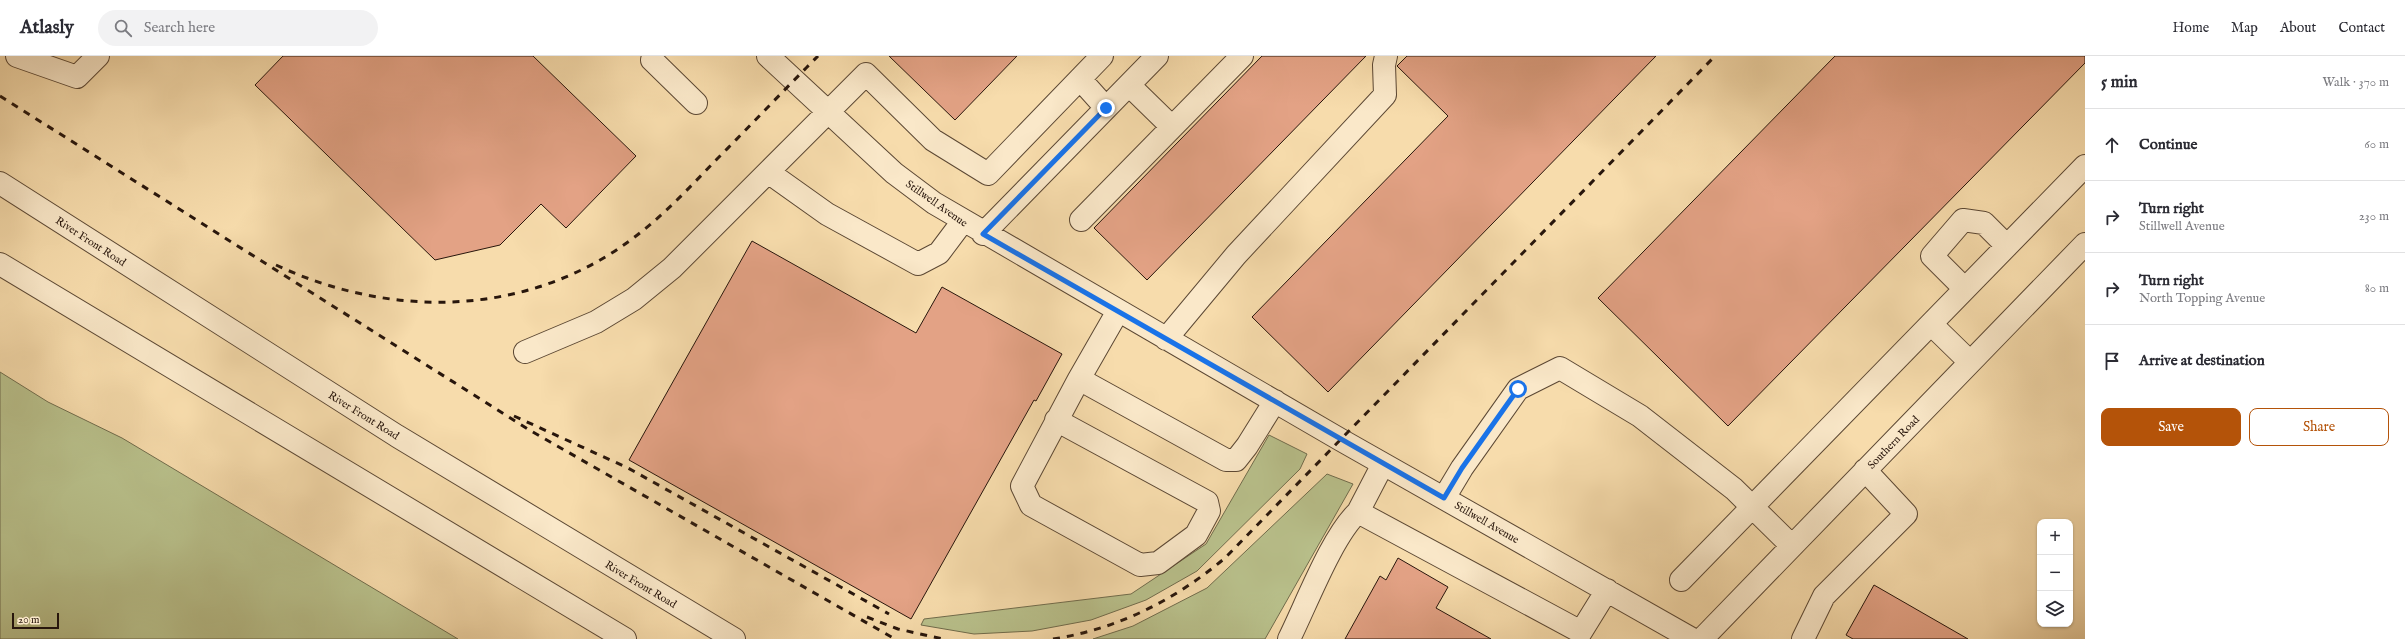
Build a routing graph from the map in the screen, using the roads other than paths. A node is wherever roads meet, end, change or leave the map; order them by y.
1 (17, 56) edge
2 (98, 56) edge
3 (768, 56) edge
4 (1102, 56) edge
5 (1157, 56) edge
6 (1242, 56) edge
7 (1386, 56) edge
8 (652, 57) edge
9 (1080, 79) junction
10 (1129, 85) junction
11 (696, 103) dead end
12 (1106, 108) junction
13 (827, 111) junction
14 (1172, 127) junction
15 (2085, 166) edge
16 (768, 172) junction
17 (0, 183) edge
18 (1081, 220) dead end
19 (963, 221) junction
20 (983, 234) junction
21 (2085, 244) edge
22 (2007, 246) junction
23 (0, 264) edge
24 (1965, 289) junction
25 (1118, 311) junction
26 (1931, 324) junction
27 (1166, 339) junction
28 (526, 352) dead end
29 (1970, 362) junction
30 (1079, 379) junction
31 (1275, 401) junction
32 (1056, 420) junction
33 (1384, 464) junction
34 (1866, 470) junction
35 (1444, 498) junction
36 (1753, 506) junction
37 (1358, 512) junction
38 (1792, 546) junction
39 (1681, 580) dead end
40 (1607, 590) junction
41 (1669, 633) edge
42 (1580, 636) edge
43 (625, 639) edge
44 (734, 639) edge
45 (1289, 639) edge
46 (1692, 639) edge
47 (1702, 639) edge
48 (1803, 639) edge

1 - 2 street
3 - 13 street, Stillwell Avenue
4 - 9 street
5 - 10 street
6 - 14 street
7 - 27 street
8 - 11 street
9 - 12 street
9 - 13 street
10 - 12 street
10 - 14 street
12 - 20 street
13 - 16 street
13 - 19 street, Stillwell Avenue
14 - 18 street
15 - 22 street
16 - 19 street
16 - 28 street
17 - 44 street, River Front Road
19 - 20 street, Stillwell Avenue
20 - 25 street, Stillwell Avenue
21 - 29 street, Southern Road
22 - 24 street
22 - 24 street
23 - 43 street
24 - 26 street
25 - 27 street, Stillwell Avenue
25 - 30 street
26 - 29 street
26 - 36 street
27 - 31 street, Stillwell Avenue
29 - 34 street, Southern Road
30 - 31 street
30 - 32 street
31 - 33 street, Stillwell Avenue
32 - 32 street
33 - 35 street, Stillwell Avenue
33 - 37 street
34 - 38 street, Southern Road
34 - 48 street
35 - 36 street
35 - 40 street, Stillwell Avenue
36 - 38 street
36 - 39 street
37 - 42 street
37 - 45 street
38 - 47 street, Southern Road
40 - 41 street, Stillwell Avenue
40 - 42 street
41 - 46 street, Stillwell Avenue

